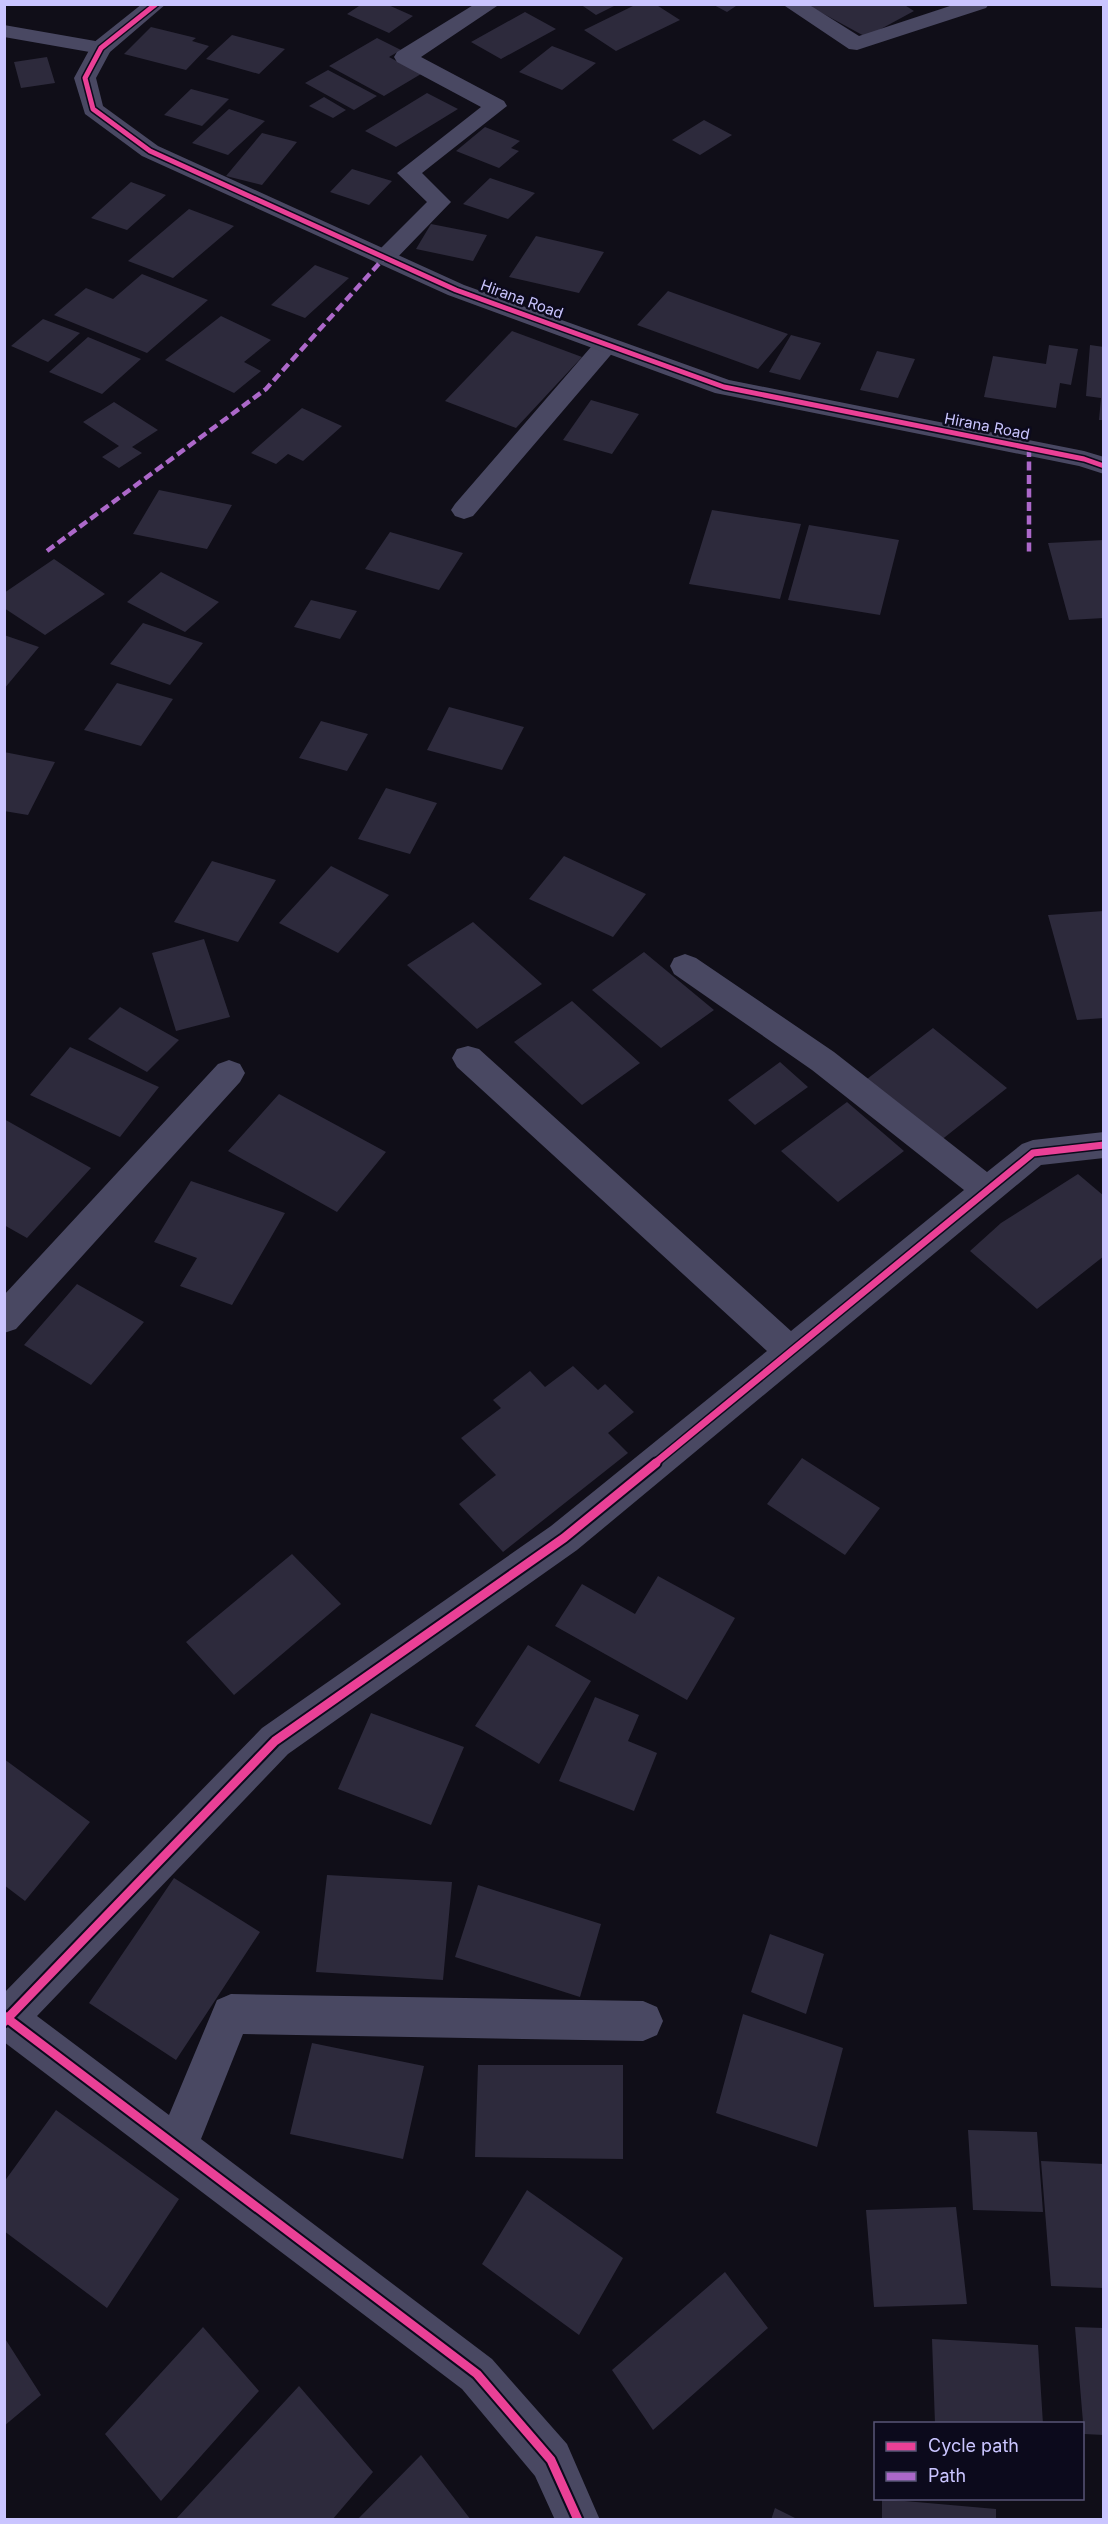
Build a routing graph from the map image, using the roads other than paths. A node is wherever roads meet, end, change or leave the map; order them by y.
1 (156, 4) edge
2 (490, 4) edge
3 (792, 4) edge
4 (979, 4) edge
5 (4, 32) edge
6 (100, 48) junction
7 (384, 258) junction
8 (606, 345) junction
9 (1104, 466) edge
10 (464, 510) dead end
11 (685, 966) dead end
12 (468, 1058) dead end
13 (229, 1073) dead end
14 (1104, 1145) edge
15 (987, 1190) junction
16 (4, 1319) edge
17 (789, 1352) junction
18 (6, 2018) edge
19 (643, 2021) dead end
20 (177, 2147) junction
21 (578, 2520) edge

1 - 6 street, Hirana Road
2 - 7 street
3 - 4 street
5 - 6 street
6 - 7 street, Hirana Road
7 - 8 street, Hirana Road
8 - 9 street, Hirana Road
8 - 10 street
11 - 15 street
12 - 17 street
13 - 16 street
14 - 15 street
15 - 17 street
17 - 18 street
18 - 20 street
19 - 20 street
20 - 21 street

